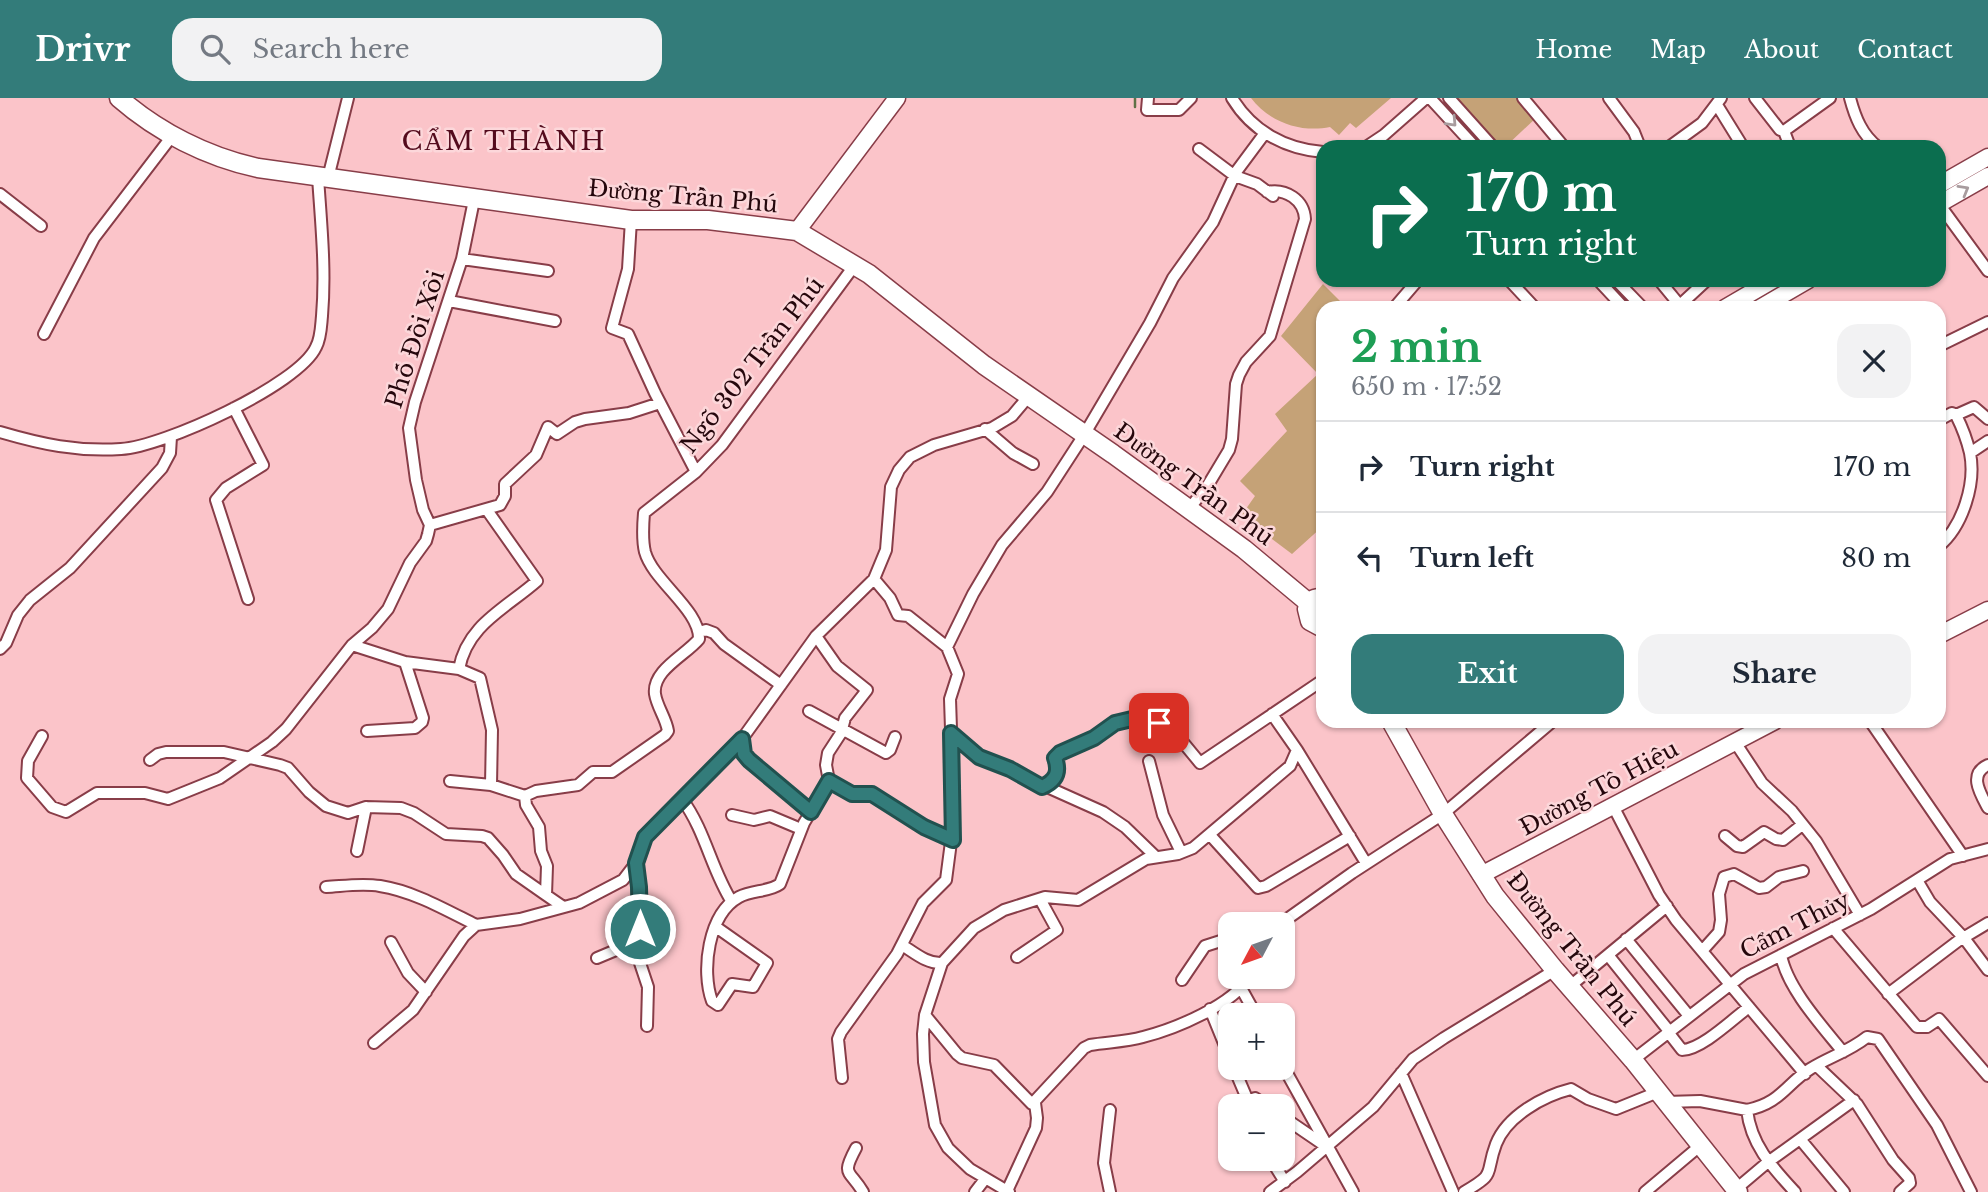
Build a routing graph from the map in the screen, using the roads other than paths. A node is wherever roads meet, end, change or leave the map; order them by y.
1 (119, 98) edge
2 (348, 98) edge
3 (897, 98) edge
4 (1148, 98) edge
5 (1191, 98) edge
6 (1231, 98) edge
7 (1428, 98) edge
8 (1449, 98) edge
9 (1522, 98) edge
10 (1609, 98) edge
11 (1755, 98) edge
12 (1830, 98) edge
13 (1850, 98) edge
14 (1719, 101) edge
15 (1784, 131) junction
16 (1265, 133) junction
17 (172, 136) junction
18 (1376, 140) edge
19 (1468, 140) edge
20 (1487, 140) edge
21 (1558, 140) edge
22 (1637, 140) edge
23 (1679, 140) edge
24 (1739, 140) edge
25 (1787, 140) edge
26 (1870, 140) edge
27 (1199, 149) dead end
28 (1316, 151) edge
29 (1988, 157) edge
30 (1235, 176) junction
31 (1988, 176) edge
32 (323, 177) junction
33 (1946, 181) edge
34 (0, 194) edge
35 (474, 200) junction
36 (1946, 200) edge
37 (1946, 214) edge
38 (631, 220) junction
39 (41, 226) dead end
40 (797, 231) junction
41 (462, 259) junction
42 (855, 267) junction
43 (548, 271) dead end
44 (1988, 271) edge
45 (1412, 287) edge
46 (1516, 287) edge
47 (1604, 287) edge
48 (1623, 287) edge
49 (1665, 287) edge
50 (1700, 287) edge
51 (1761, 287) edge
52 (1796, 287) edge
53 (449, 301) junction
54 (1400, 301) edge
55 (1528, 301) edge
56 (1618, 301) edge
57 (1636, 301) edge
58 (1676, 301) edge
59 (1687, 301) edge
60 (1737, 301) edge
61 (1772, 301) edge
62 (555, 321) dead end
63 (1988, 322) edge
64 (44, 334) dead end
65 (1946, 343) edge
66 (1028, 397) junction
67 (660, 403) junction
68 (234, 408) junction
69 (1956, 415) junction
70 (1946, 417) edge
71 (1988, 419) edge
72 (985, 429) junction
73 (0, 432) edge
74 (1084, 435) junction
75 (171, 437) junction
76 (1988, 441) edge
77 (1970, 453) junction
78 (1033, 464) dead end
79 (696, 472) junction
80 (1189, 509) junction
81 (487, 510) junction
82 (430, 526) junction
83 (1946, 538) edge
84 (874, 579) junction
85 (248, 599) dead end
86 (1316, 600) edge
87 (1988, 610) edge
88 (1316, 624) edge
89 (1946, 631) edge
90 (699, 632) junction
91 (816, 636) junction
92 (352, 645) junction
93 (947, 647) junction
94 (0, 649) edge
95 (405, 662) junction
96 (459, 669) junction
97 (781, 685) junction
98 (1316, 685) edge
99 (809, 711) dead end
100 (1272, 714) junction
101 (1395, 728) edge
102 (1545, 728) edge
103 (1752, 728) edge
104 (1875, 728) edge
105 (842, 730) junction
106 (367, 731) dead end
107 (951, 733) junction
108 (42, 736) dead end
109 (895, 737) dead end
110 (742, 739) junction
111 (1735, 742) junction
112 (1297, 750) junction
113 (248, 757) junction
114 (150, 760) dead end
115 (1149, 761) dead end
116 (1988, 765) edge
117 (450, 781) dead end
118 (829, 781) junction
119 (491, 785) junction
120 (1045, 786) junction
121 (525, 796) junction
122 (681, 799) junction
123 (1613, 806) junction
124 (366, 807) junction
125 (1988, 808) edge
126 (811, 812) junction
127 (1443, 814) junction
128 (732, 815) dead end
129 (1802, 825) junction
130 (801, 829) junction
131 (1210, 835) junction
132 (1350, 836) junction
133 (1726, 836) dead end
134 (953, 840) junction
135 (1988, 849) edge
136 (357, 851) dead end
137 (1181, 852) junction
138 (1154, 856) junction
139 (1963, 856) junction
140 (636, 863) junction
141 (1366, 863) junction
142 (1803, 872) dead end
143 (1481, 875) junction
144 (623, 880) junction
145 (1917, 880) junction
146 (326, 887) dead end
147 (639, 887) junction
148 (546, 895) junction
149 (1040, 899) junction
150 (732, 902) junction
151 (562, 906) junction
152 (1667, 906) junction
153 (1295, 913) edge
154 (1860, 915) junction
155 (1988, 923) edge
156 (475, 925) junction
157 (716, 927) junction
158 (1833, 928) junction
159 (1964, 937) junction
160 (1626, 939) junction
161 (640, 940) junction
162 (391, 942) dead end
163 (1218, 942) edge
164 (902, 946) junction
165 (1702, 951) junction
166 (1608, 955) junction
167 (1780, 955) junction
168 (1017, 957) dead end
169 (597, 958) dead end
170 (942, 963) junction
171 (1555, 970) junction
172 (1988, 970) edge
173 (1182, 980) dead end
174 (1730, 985) junction
175 (1569, 987) junction
176 (1240, 989) edge
177 (426, 992) junction
178 (1888, 994) junction
179 (1749, 1007) junction
180 (1210, 1009) junction
181 (925, 1014) junction
182 (1689, 1016) junction
183 (647, 1026) dead end
184 (1218, 1029) edge
185 (1669, 1031) junction
186 (374, 1043) dead end
187 (1843, 1052) junction
188 (1633, 1060) junction
189 (1817, 1066) junction
190 (1401, 1073) junction
191 (1805, 1074) junction
192 (1988, 1076) edge
193 (842, 1078) dead end
194 (1291, 1080) edge
195 (1662, 1097) junction
196 (1854, 1100) junction
197 (1035, 1102) junction
198 (1110, 1110) dead end
199 (1747, 1110) junction
200 (1295, 1125) edge
201 (1800, 1139) junction
202 (1701, 1145) junction
203 (1327, 1148) junction
204 (856, 1149) dead end
205 (1768, 1162) junction
206 (1278, 1171) edge
207 (985, 1179) junction
208 (1284, 1182) junction
209 (1737, 1190) edge
210 (1008, 1191) edge
211 (863, 1192) edge
212 (975, 1192) edge
213 (1110, 1192) edge
214 (1270, 1192) edge
215 (1453, 1192) edge
216 (1464, 1192) edge
217 (1645, 1192) edge
218 (1795, 1192) edge
219 (1844, 1192) edge
220 (1900, 1192) edge
221 (1971, 1192) edge

1 - 17 main road, Đường Trần Phú
2 - 32 street
3 - 40 street
4 - 5 street
6 - 16 street
7 - 18 street
7 -> 19 street
8 - 20 street
9 - 21 street
10 - 22 street
11 - 15 street
12 - 15 street
13 - 26 street
14 - 23 street
14 - 24 street
15 - 25 street
16 - 28 street
16 - 30 street
17 - 32 main road, Đường Trần Phú
17 - 64 street
27 - 30 street
29 - 33 street
30 - 74 street
30 - 80 street
36 -> 31 street
32 - 35 main road, Đường Trần Phú
32 - 68 street
34 - 39 street
35 - 38 main road, Đường Trần Phú
35 - 41 street, Phố Đồi Xôi
37 - 44 street
38 - 40 main road, Đường Trần Phú
38 - 67 street
40 - 42 main road, Đường Trần Phú
41 - 43 street
41 - 53 street, Phố Đồi Xôi
42 - 66 main road, Đường Trần Phú
42 - 79 street, Ngõ 302 Trần Phú
45 - 54 street
46 - 55 street
47 - 56 street
48 - 57 street
49 - 58 street
50 - 59 street
51 - 60 street
52 - 61 street
53 - 62 street
53 - 82 street, Phố Đồi Xôi
63 - 65 street
66 - 72 street
66 - 74 main road, Đường Trần Phú
67 - 79 street
67 - 81 street
68 - 75 street
68 - 85 street
69 - 70 street
69 - 71 street
69 - 77 street
72 - 78 street
72 - 84 street
73 - 75 street
74 - 80 main road, Đường Trần Phú
74 - 93 street
75 - 94 street
76 - 77 street
77 - 83 street
79 - 90 street, Ngõ 302 Trần Phú
80 - 86 main road, Đường Trần Phú
81 - 82 street
81 - 96 street
82 - 92 street
84 - 91 street
84 - 93 street
86 - 88 main road
87 - 89 street
90 - 97 street
90 - 121 street
91 - 97 street
91 - 105 street
92 - 95 street
92 - 113 street
93 - 107 street
95 - 96 street
95 - 106 street
96 - 119 street
97 - 110 street
98 - 100 street
99 - 105 street
100 - 112 street
100 - 120 street
101 - 127 main road, Đường Trần Phú
102 - 127 street
103 - 111 street, Đường Tô Hiệu
104 - 139 street
105 - 109 street
105 - 118 street
107 - 120 street
107 - 134 street
108 - 113 street
110 - 122 street
110 - 126 street
111 - 123 street, Đường Tô Hiệu
111 - 129 street
112 - 131 street
112 - 132 street
113 - 114 street
113 - 124 street
115 - 137 street
116 - 125 street
117 - 119 street
118 - 126 street
118 - 134 street
119 - 121 street
120 - 138 street
121 - 148 street
122 - 140 street
122 - 150 street
123 - 143 street, Đường Tô Hiệu
123 - 152 street
124 - 136 street
124 - 148 street
126 - 130 street
127 - 141 street
127 - 143 main road, Đường Trần Phú
128 - 130 street
129 - 133 street
129 - 154 street
130 - 150 street
131 - 132 street
131 - 137 street
132 - 141 street
134 - 164 street
135 - 139 street, Cẩm Thủy
137 - 138 street
138 - 149 street
139 - 145 street, Cẩm Thủy
140 - 144 street
140 - 147 street
141 - 153 street
142 - 165 street
143 - 171 main road, Đường Trần Phú
144 - 147 street
144 - 151 street
145 - 154 street, Cẩm Thủy
145 - 159 street
146 - 156 street
147 - 161 street
148 - 151 street
149 - 168 street
149 - 170 street
150 - 157 street
151 - 156 street
152 - 160 street
152 - 165 street
154 - 158 street, Cẩm Thủy
155 - 159 street
156 - 177 street
157 - 157 street
158 - 167 street, Cẩm Thủy
158 - 178 street
159 - 172 street
159 - 178 street
160 - 166 street
160 - 182 street
161 - 169 street
161 - 183 street
162 - 177 street
163 - 173 street
164 - 170 street
164 - 193 street
165 - 174 street
166 - 175 street
166 - 185 street
167 - 174 street, Cẩm Thủy
167 - 187 street
170 - 181 street
171 - 175 main road, Đường Trần Phú
171 - 190 street
174 - 179 street
174 - 182 street, Cẩm Thủy
175 - 188 main road, Đường Trần Phú
176 - 180 street
177 - 186 street
178 - 192 street
179 - 185 street
179 - 191 street
180 - 184 street
180 - 197 street
181 - 197 street
181 - 207 street
182 - 185 street, Cẩm Thủy
185 - 188 street, Cẩm Thủy
187 - 189 street
187 - 221 street
188 - 195 main road, Đường Trần Phú
189 - 191 street
189 - 196 street
190 - 203 street
190 - 215 street
191 - 199 street
194 - 203 street
195 - 199 street
195 - 202 main road, Đường Trần Phú
195 - 216 street
196 - 201 street
196 - 220 street
197 - 210 street
198 - 213 street
199 - 205 street
200 - 203 street
201 - 205 street
201 - 219 street
202 - 209 main road, Đường Trần Phú
202 - 217 street
203 - 208 street
204 - 211 street
205 - 209 street
205 - 218 street
206 - 208 street
207 - 210 street
207 - 212 street
208 - 214 street

